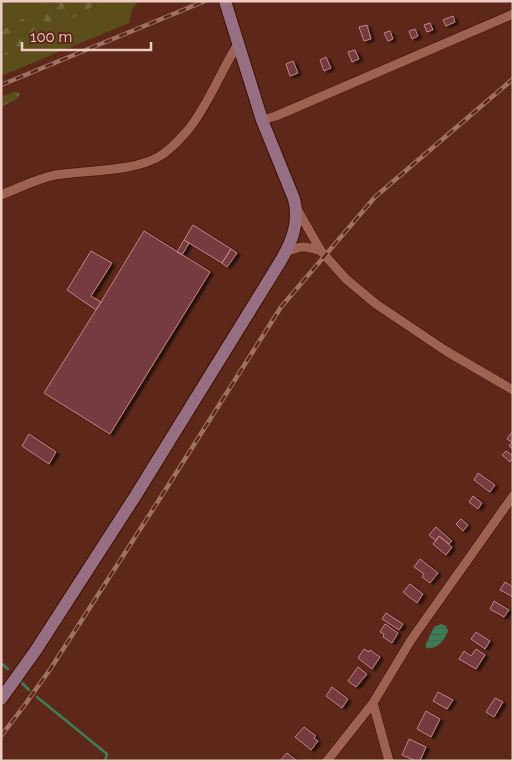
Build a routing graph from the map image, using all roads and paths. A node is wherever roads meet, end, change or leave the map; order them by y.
1 (225, 1) edge
2 (513, 14) edge
3 (238, 44) junction
4 (262, 120) junction
5 (1, 195) edge
6 (297, 209) junction
7 (286, 252) junction
8 (321, 252) junction
9 (513, 390) edge
10 (513, 496) edge
11 (1, 699) edge
12 (373, 703) junction
13 (327, 761) edge
14 (389, 761) edge

1 - 3 street
2 - 4 street
3 - 4 street
3 - 5 street
4 - 6 street
6 - 7 street
6 - 8 street
7 - 8 street
7 - 11 street
8 - 9 street
10 - 12 street
12 - 13 street
12 - 14 street

